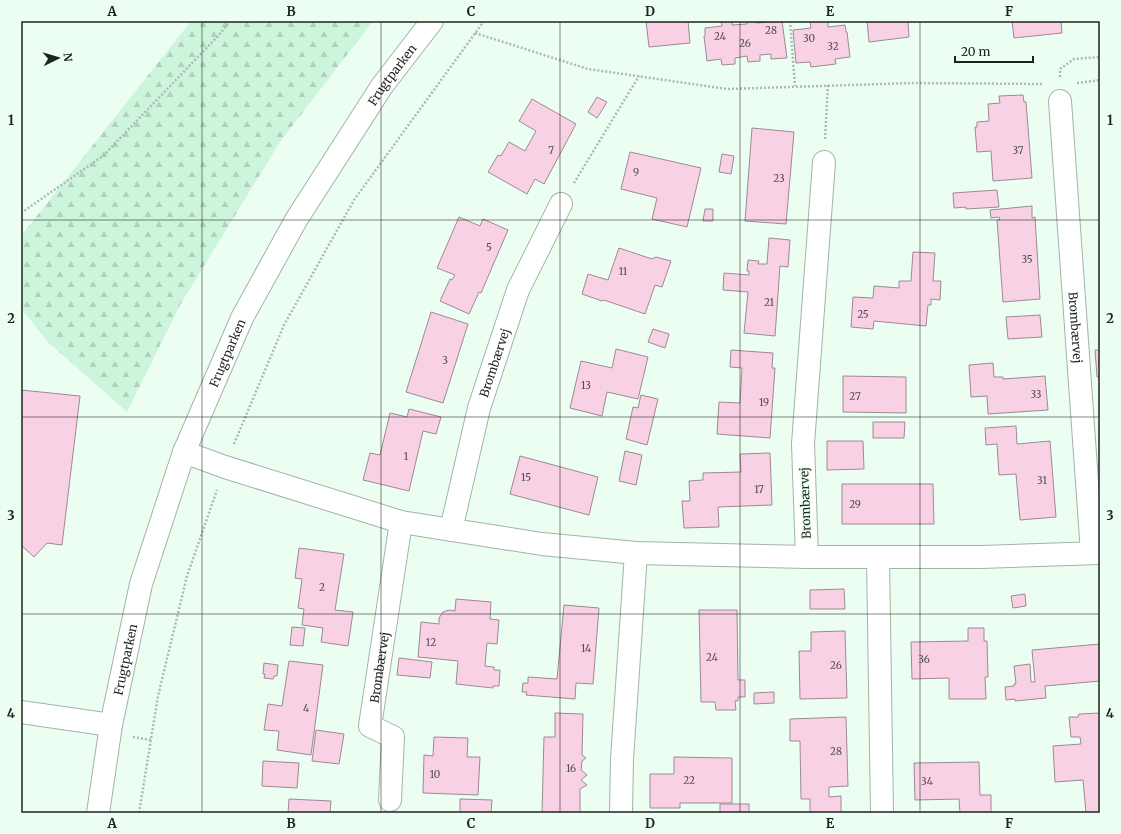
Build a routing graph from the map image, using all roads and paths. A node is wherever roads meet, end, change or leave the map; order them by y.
1 (230, 21) edge
2 (432, 21) edge
3 (484, 21) edge
4 (790, 21) edge
5 (475, 33) junction
6 (1100, 57) edge
7 (639, 76) junction
8 (1100, 80) edge
9 (828, 85) junction
10 (795, 86) junction
11 (1060, 93) junction
12 (824, 162) joint
13 (561, 204) joint
14 (21, 213) edge
15 (184, 452) junction
16 (225, 466) junction
17 (400, 522) junction
18 (451, 530) junction
19 (636, 553) junction
20 (1096, 553) edge
21 (807, 558) junction
22 (878, 558) junction
23 (21, 712) edge
24 (111, 725) junction
25 (390, 800) dead end
26 (98, 813) edge
27 (139, 813) edge
28 (621, 813) edge
29 (882, 813) edge

1 - 14 path
2 - 15 street, Frugtparken
3 - 5 path
4 - 10 path
5 - 7 path
5 - 16 path
6 - 11 path
7 - 10 path
7 - 13 path
8 - 11 path
9 - 10 path
9 - 11 path
9 - 12 path
11 - 20 street, Brombærvej
12 - 21 street, Brombærvej
13 - 18 street, Brombærvej
15 - 16 street, Brombærvej
15 - 24 street, Frugtparken
16 - 17 street, Brombærvej
16 - 27 path
17 - 18 street, Brombærvej
17 - 25 street, Brombærvej
18 - 19 street, Brombærvej
19 - 21 street, Brombærvej
19 - 28 street
20 - 22 street, Brombærvej
21 - 22 street, Brombærvej
22 - 29 street
23 - 24 street
24 - 26 street, Frugtparken

